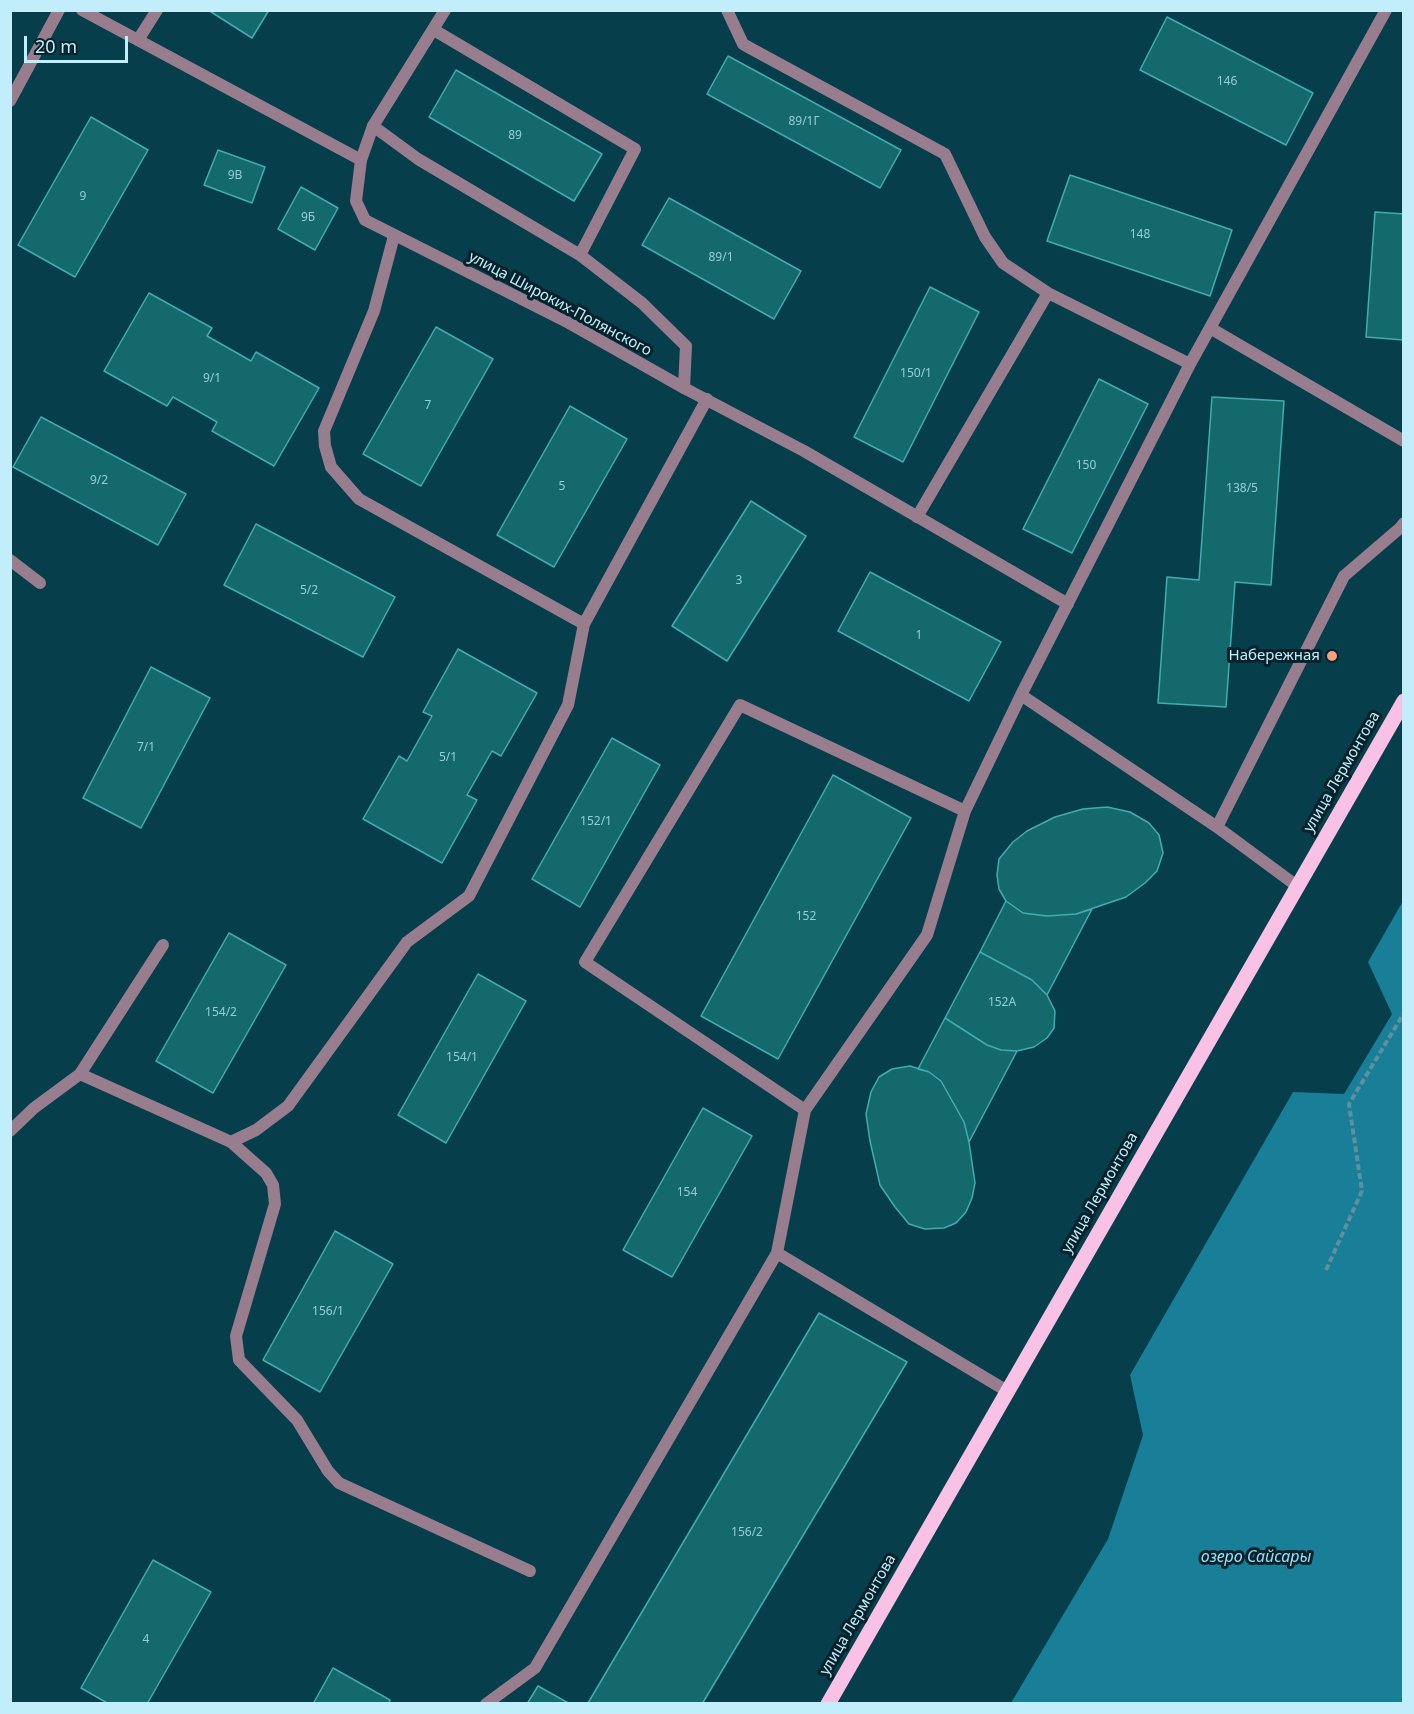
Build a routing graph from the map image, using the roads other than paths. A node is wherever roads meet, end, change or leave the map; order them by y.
1 (60, 10) edge
2 (82, 10) edge
3 (157, 10) edge
4 (445, 10) edge
5 (728, 10) edge
6 (1386, 10) edge
7 (434, 30) junction
8 (138, 40) junction
9 (10, 101) edge
10 (373, 126) junction
11 (361, 160) junction
12 (394, 236) junction
13 (580, 255) junction
14 (1048, 293) junction
15 (1210, 328) junction
16 (1190, 364) junction
17 (684, 388) junction
18 (707, 399) junction
19 (1404, 441) edge
20 (917, 517) junction
21 (1404, 522) edge
22 (10, 560) edge
23 (40, 583) dead end
24 (1068, 604) junction
25 (584, 624) junction
26 (1021, 695) junction
27 (1404, 701) edge
28 (965, 811) junction
29 (1217, 827) junction
30 (1297, 886) junction
31 (163, 945) dead end
32 (80, 1074) junction
33 (805, 1110) junction
34 (10, 1131) edge
35 (231, 1142) junction
36 (777, 1253) junction
37 (1007, 1391) junction
38 (530, 1571) dead end
39 (486, 1704) edge
40 (828, 1704) edge

1 - 9 street
2 - 8 street
3 - 8 street
4 - 7 street, улица Широких-Полянского
5 - 14 street
6 - 15 street
7 - 10 street, улица Широких-Полянского
7 - 13 street
8 - 11 street
10 - 11 street, улица Широких-Полянского
10 - 13 street
11 - 12 street, улица Широких-Полянского
12 - 17 street, улица Широких-Полянского
12 - 25 street
13 - 17 street
14 - 16 street
14 - 20 street
15 - 16 street
15 - 19 street
16 - 24 street
17 - 18 street, улица Широких-Полянского
18 - 20 street, улица Широких-Полянского
18 - 25 street
20 - 24 street, улица Широких-Полянского
21 - 29 street
22 - 23 street
24 - 26 street
25 - 35 street
26 - 28 street
26 - 29 street
27 - 30 main road, улица Лермонтова
28 - 33 street
28 - 33 street
29 - 30 street
30 - 37 main road, улица Лермонтова
31 - 32 street
32 - 34 street
32 - 35 street
33 - 36 street
35 - 38 street
36 - 37 street
36 - 39 street
37 - 40 main road, улица Лермонтова

